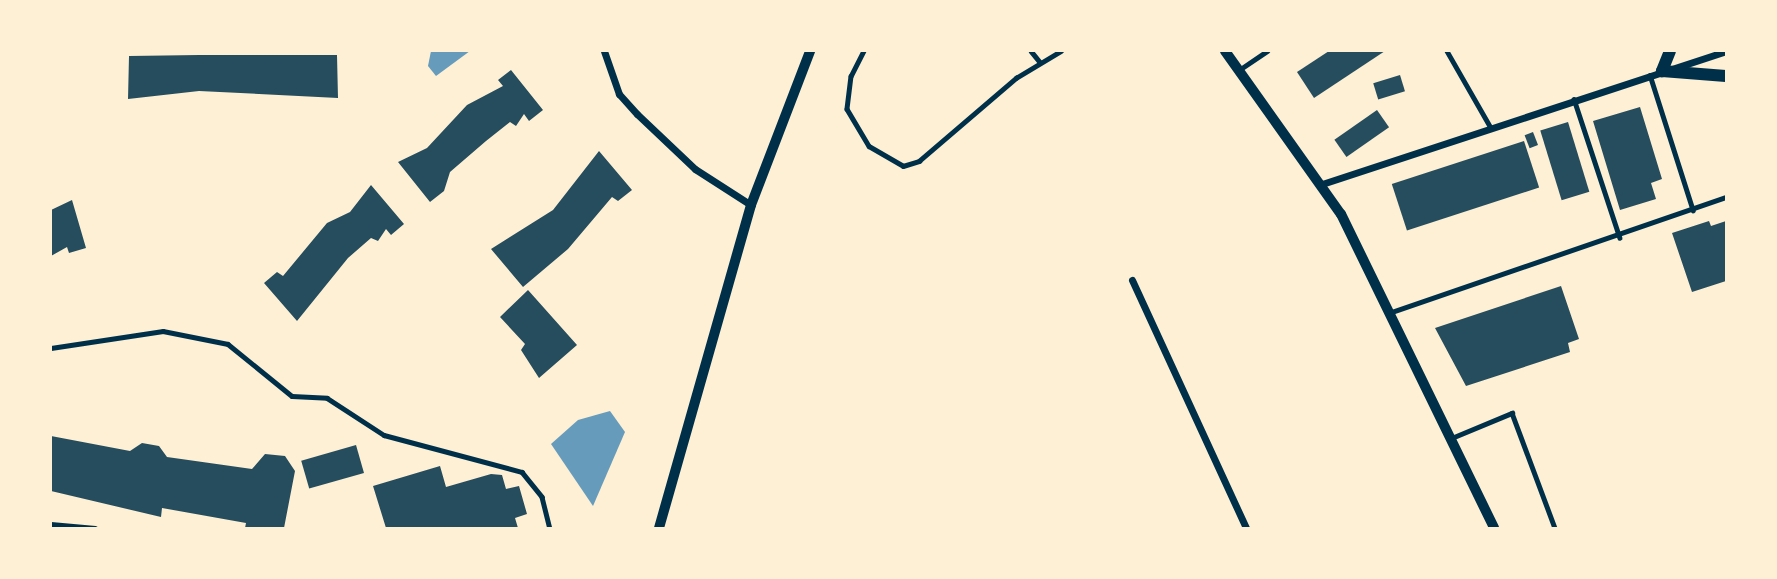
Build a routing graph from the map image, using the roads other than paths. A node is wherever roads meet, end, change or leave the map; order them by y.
1 (604, 51) edge
2 (810, 51) edge
3 (864, 51) edge
4 (1031, 51) edge
5 (1061, 51) edge
6 (1225, 51) edge
7 (1267, 51) edge
8 (1447, 51) edge
9 (1670, 51) edge
10 (1726, 51) edge
11 (1040, 62) junction
12 (1239, 71) junction
13 (1656, 73) junction
14 (1726, 76) edge
15 (1574, 99) junction
16 (1490, 126) junction
17 (1322, 184) junction
18 (1726, 197) edge
19 (751, 205) junction
20 (1693, 210) junction
21 (1620, 237) junction
22 (1132, 280) dead end
23 (1392, 312) junction
24 (51, 348) edge
25 (1454, 437) junction
26 (51, 524) edge
27 (95, 528) edge
28 (550, 528) edge
29 (660, 528) edge
30 (1246, 528) edge
31 (1493, 528) edge
32 (1555, 528) edge

1 - 19 street
2 - 19 main road
3 - 11 lane
4 - 11 lane
5 - 11 lane
6 - 12 street
7 - 12 lane
8 - 16 lane
9 - 13 main road
10 - 13 street
12 - 17 street
13 - 14 main road
13 - 15 street
13 - 20 lane
15 - 16 street
15 - 21 lane
16 - 17 street
17 - 23 street
18 - 20 lane
19 - 29 main road
20 - 21 lane
21 - 23 lane
22 - 30 street
23 - 25 street
24 - 28 lane
25 - 31 street
25 - 32 lane
26 - 27 lane

